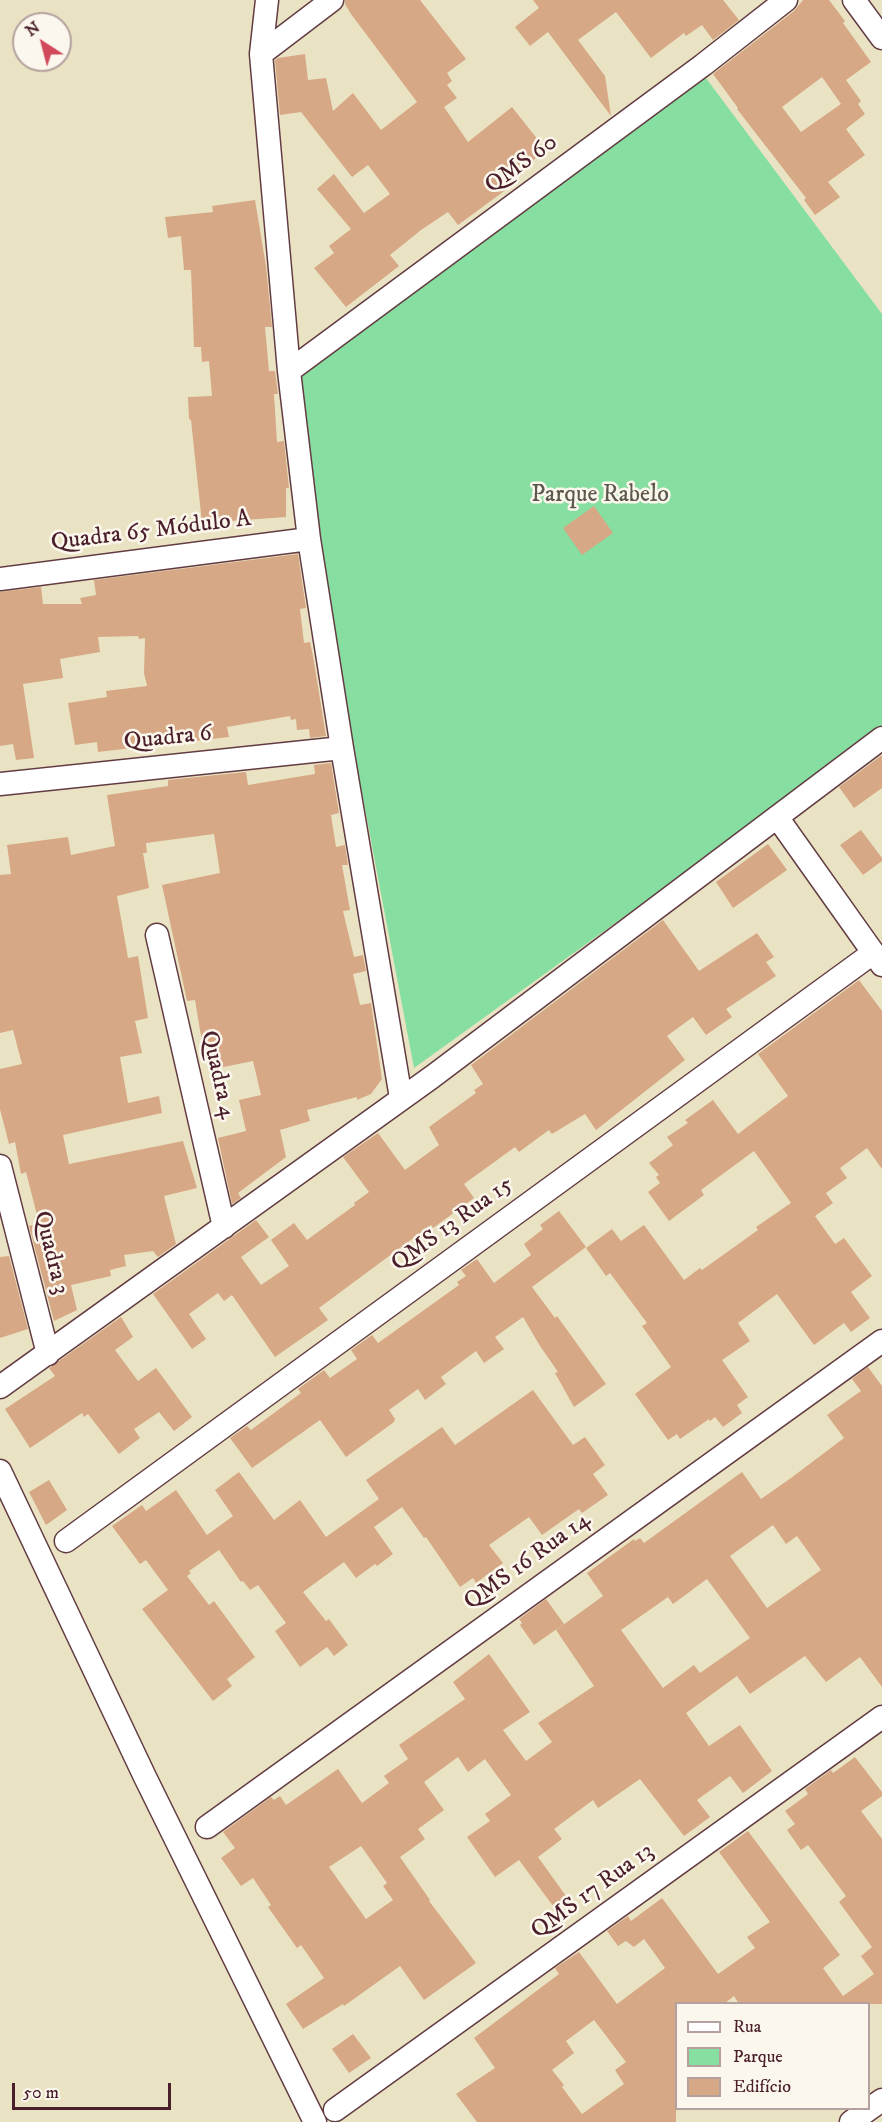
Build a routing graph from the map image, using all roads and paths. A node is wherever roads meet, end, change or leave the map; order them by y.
1 (267, 0) edge
2 (332, 0) edge
3 (786, 0) edge
4 (854, 0) edge
5 (882, 38) edge
6 (261, 54) junction
7 (289, 371) junction
8 (309, 538) junction
9 (0, 579) edge
10 (882, 738) edge
11 (342, 748) junction
12 (0, 784) edge
13 (777, 817) junction
14 (158, 935) dead end
15 (876, 948) edge
16 (401, 1098) junction
17 (0, 1166) edge
18 (224, 1227) junction
19 (882, 1341) edge
20 (48, 1354) junction
21 (0, 1387) edge
22 (0, 1471) edge
23 (66, 1541) dead end
24 (882, 1718) edge
25 (207, 1827) dead end
26 (335, 2110) dead end
27 (868, 2110) edge
28 (315, 2122) edge
29 (851, 2122) edge

1 - 6 street
2 - 6 street
3 - 7 street, QMS 60
4 - 5 street
6 - 7 street
7 - 8 street
8 - 9 street, Quadra 65 Módulo A
8 - 11 street
10 - 13 street
11 - 12 street, Quadra 6
11 - 16 street
13 - 15 street
13 - 16 street
14 - 18 street, Quadra 4
15 - 23 street, QMS 13 Rua 15
16 - 18 street
17 - 20 street, Quadra 3
18 - 20 street
19 - 25 street, QMS 16 Rua 14
20 - 21 street
22 - 28 street
24 - 26 street, QMS 17 Rua 13
27 - 29 street

